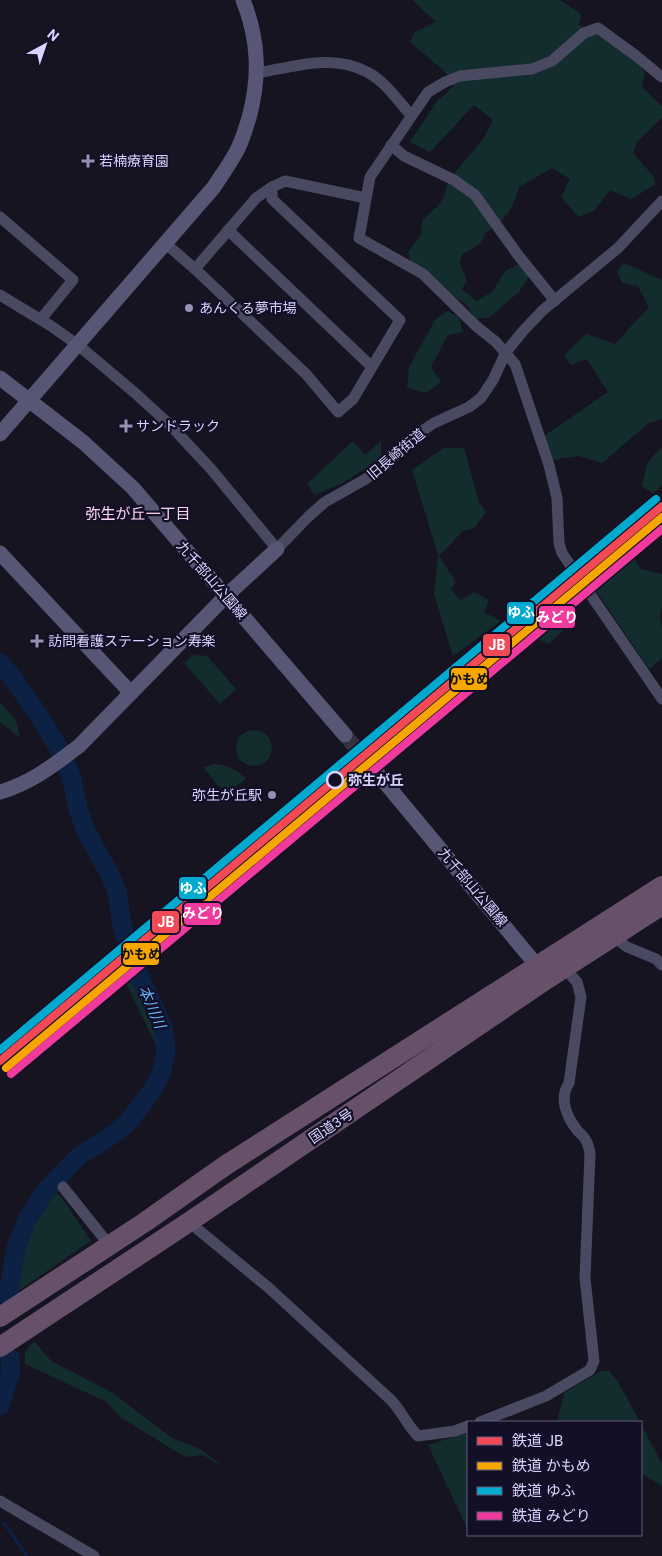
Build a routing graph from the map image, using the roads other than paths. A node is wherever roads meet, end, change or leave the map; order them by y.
1 (242, 0) edge
2 (257, 73) junction
3 (662, 78) edge
4 (411, 116) junction
5 (391, 145) junction
6 (272, 187) junction
7 (366, 198) junction
8 (662, 201) edge
9 (0, 216) edge
10 (228, 230) junction
11 (166, 243) junction
12 (194, 269) junction
13 (0, 295) edge
14 (555, 300) junction
15 (40, 320) junction
16 (78, 345) junction
17 (506, 352) junction
18 (372, 367) junction
19 (0, 378) edge
20 (29, 400) junction
21 (0, 434) edge
22 (277, 549) junction
23 (0, 553) edge
24 (226, 596) junction
25 (131, 693) junction
26 (662, 699) edge
27 (345, 735) tunnel mouth
28 (377, 773) tunnel mouth
29 (0, 792) edge
30 (662, 886) edge
31 (662, 905) edge
32 (613, 936) junction
33 (662, 965) edge
34 (564, 968) junction
35 (542, 972) junction
36 (63, 1187) dead end
37 (189, 1222) junction
38 (110, 1246) junction
39 (1, 1316) edge
40 (0, 1347) edge
41 (483, 1421) edge
42 (467, 1426) edge
43 (1, 1502) edge
44 (94, 1556) edge

1 - 2 street
2 - 4 street
2 - 11 street
3 - 4 street
4 - 5 street
5 - 7 street
5 - 14 street
6 - 7 street
6 - 10 street
6 - 18 street
7 - 17 street
8 - 14 street, 旧長崎街道
9 - 15 street
10 - 12 street
10 - 18 street
11 - 12 street
11 - 16 street
12 - 18 street
13 - 15 street
14 - 17 street, 旧長崎街道
15 - 16 street
16 - 20 street
16 - 22 street
17 - 22 street, 旧長崎街道
17 - 26 street
19 - 20 street, 九千部山公園線
20 - 21 street
20 - 24 street, 九千部山公園線
22 - 24 street, 旧長崎街道
23 - 25 street
24 - 25 street, 旧長崎街道
24 - 27 street, 九千部山公園線
25 - 29 street, 旧長崎街道
28 - 35 street, 九千部山公園線
30 - 35 highway, 国道3号
31 - 32 highway, 国道3号
32 - 33 street
32 - 34 highway, 国道3号
34 - 35 highway, 国道3号
34 - 41 street
35 - 37 highway, 国道3号
35 - 38 highway, 国道3号
36 - 38 street
37 - 40 highway, 国道3号
37 - 42 street
38 - 39 highway, 国道3号
43 - 44 street

